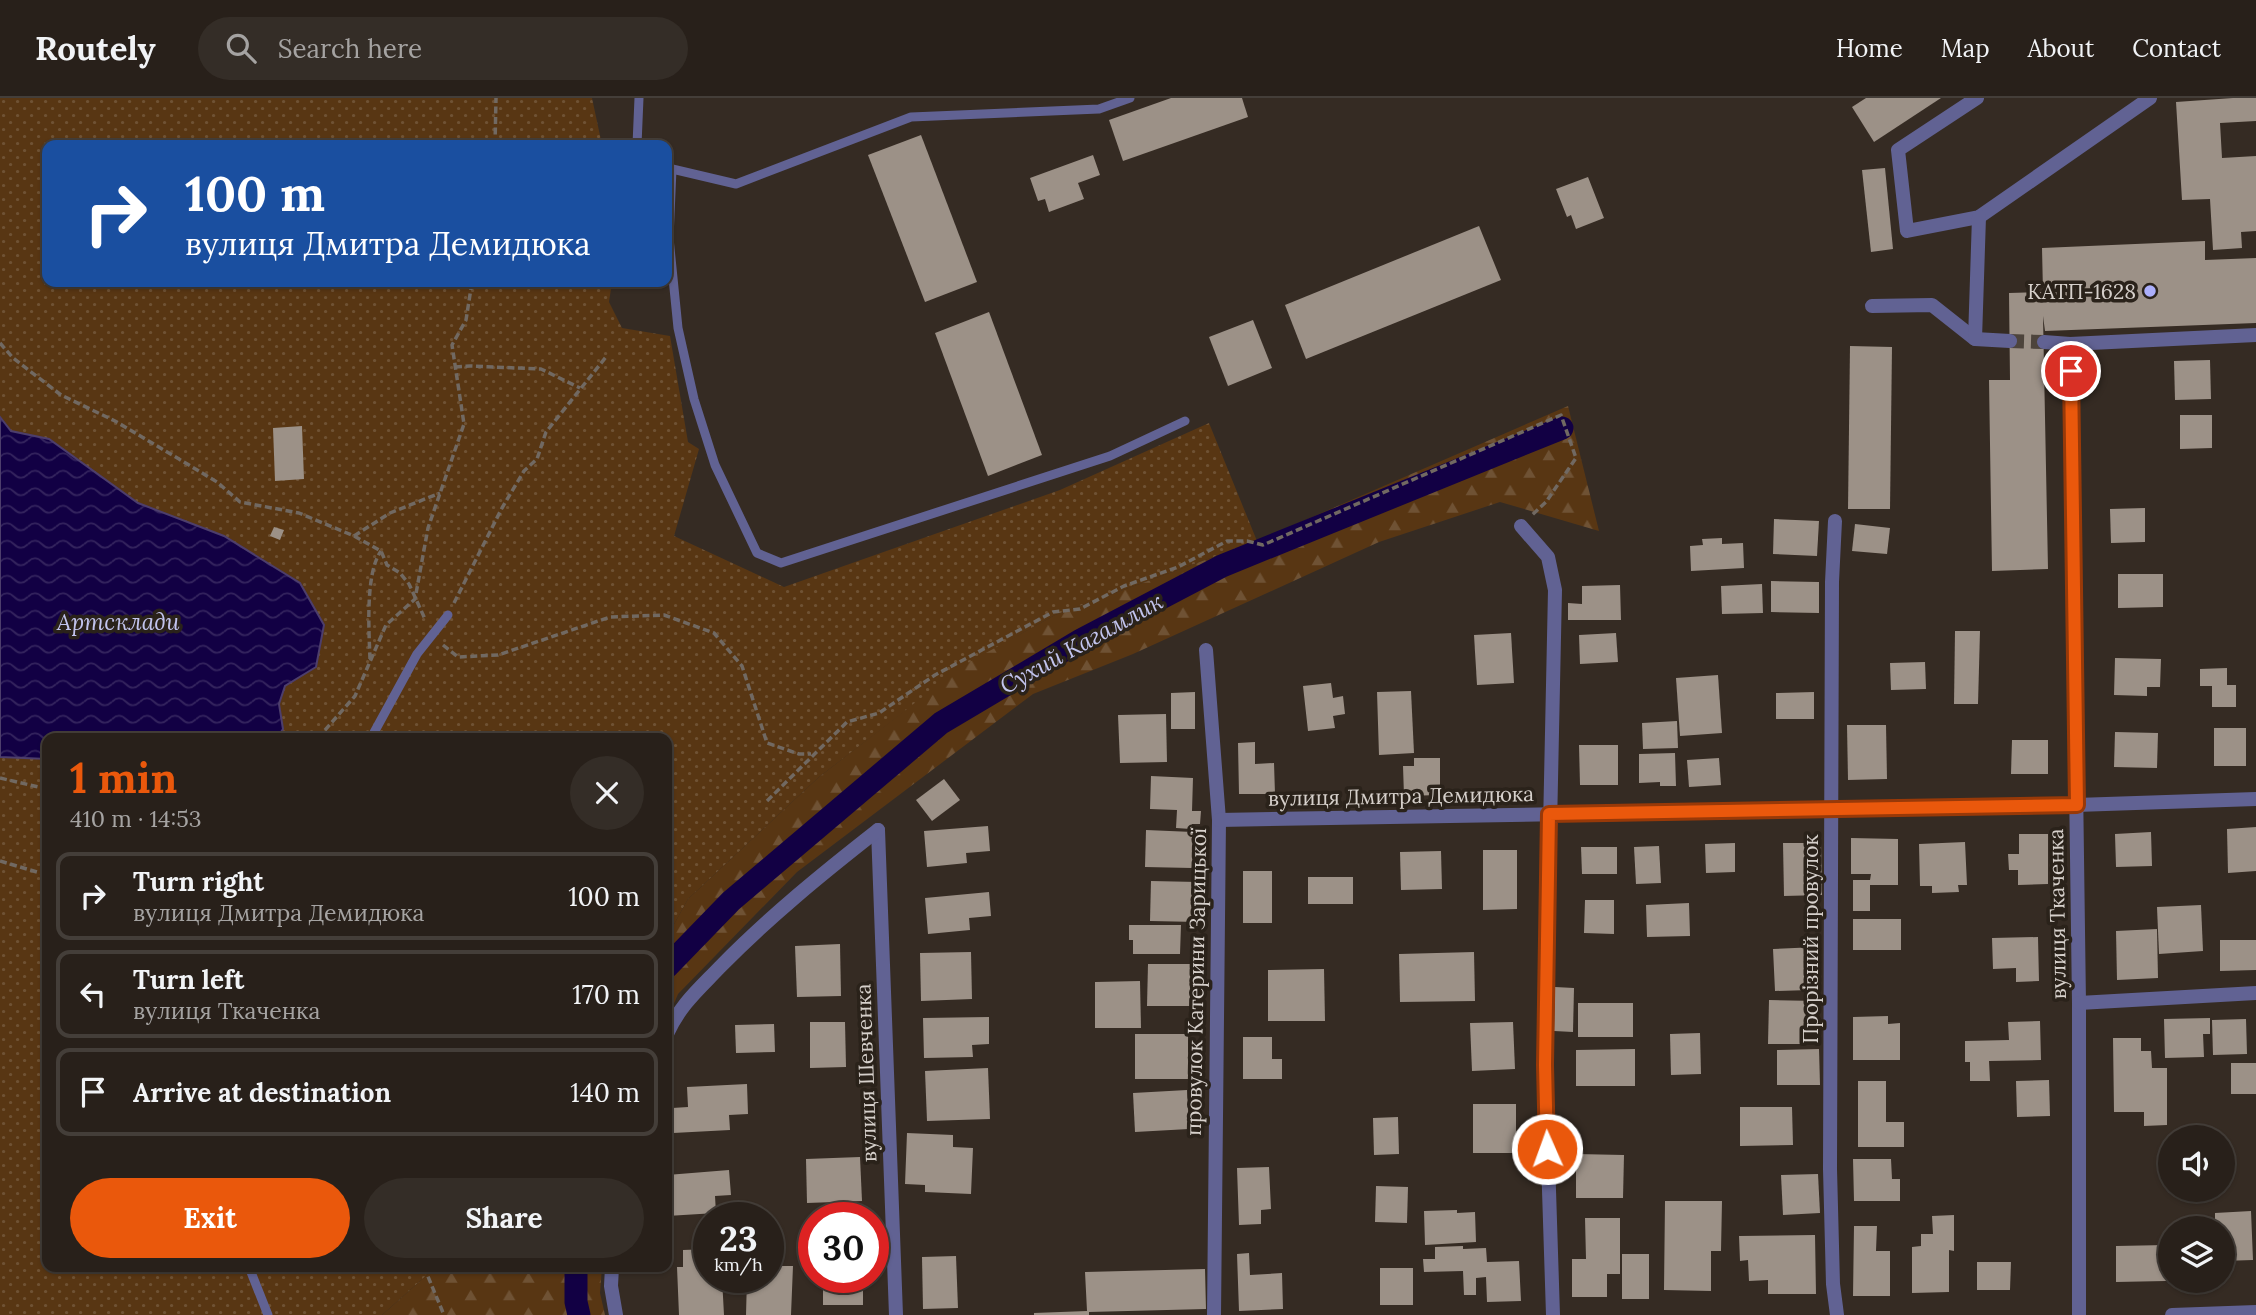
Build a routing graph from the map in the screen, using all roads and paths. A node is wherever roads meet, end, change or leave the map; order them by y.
1 (496, 98) edge
2 (639, 98) edge
3 (1130, 98) edge
4 (1977, 98) edge
5 (2150, 98) edge
6 (495, 140) edge
7 (637, 140) edge
8 (672, 169) edge
9 (1979, 217) junction
10 (672, 266) edge
11 (471, 287) edge
12 (1872, 306) dead end
13 (2256, 335) edge
14 (1976, 339) junction
15 (2010, 341) tunnel mouth
16 (2044, 342) tunnel mouth
17 (0, 343) edge
18 (2070, 344) junction
19 (606, 357) dead end
20 (455, 368) junction
21 (580, 388) junction
22 (1185, 421) dead end
23 (441, 493) junction
24 (1835, 521) dead end
25 (1521, 526) joint
26 (354, 536) junction
27 (381, 551) junction
28 (415, 599) junction
29 (448, 615) joint
30 (432, 636) junction
31 (1206, 650) dead end
32 (370, 662) junction
33 (322, 733) edge
34 (374, 733) edge
35 (812, 754) junction
36 (0, 778) edge
37 (42, 788) edge
38 (2256, 799) edge
39 (767, 800) dead end
40 (2077, 805) junction
41 (1831, 809) junction
42 (1549, 814) junction
43 (1219, 820) junction
44 (0, 861) edge
45 (42, 873) edge
46 (2256, 993) edge
47 (2079, 1003) junction
48 (672, 1022) edge
49 (251, 1272) edge
50 (426, 1272) edge
51 (612, 1272) edge
52 (2256, 1312) edge
53 (268, 1315) edge
54 (444, 1315) edge
55 (616, 1315) edge
56 (896, 1315) edge
57 (1214, 1315) edge
58 (1553, 1315) edge
59 (1837, 1315) edge
60 (2079, 1315) edge
61 (2172, 1315) edge

1 - 6 path
2 - 7 lane
3 - 8 lane
4 - 9 street
5 - 9 street
9 - 14 street
10 - 22 lane
11 - 20 path
12 - 14 street
13 - 18 street
14 - 15 street
16 - 18 street
17 - 26 path
18 - 40 street, вулиця Ткаченка
19 - 21 path
20 - 21 path
20 - 23 path
21 - 29 path
23 - 26 path
23 - 28 path
24 - 41 street, Прорізний провулок
25 - 35 path
25 - 42 street
26 - 27 path
27 - 28 path
27 - 32 path
28 - 30 path
28 - 32 path
29 - 30 lane
30 - 34 lane
30 - 35 path
31 - 43 street, провулок Катерини Зарицької
32 - 33 path
35 - 39 path
36 - 37 path
38 - 40 street, вулиця Дмитра Демидюка
40 - 41 street, вулиця Дмитра Демидюка
40 - 47 street, вулиця Ткаченка
41 - 42 street, вулиця Дмитра Демидюка
41 - 59 street, Прорізний провулок
42 - 43 street, вулиця Дмитра Демидюка
42 - 58 street
43 - 57 street, провулок Катерини Зарицької
44 - 45 path
46 - 47 street
47 - 60 street, вулиця Ткаченка
48 - 56 street, вулиця Шевченка
49 - 53 lane
50 - 54 path
51 - 55 street
52 - 61 street

